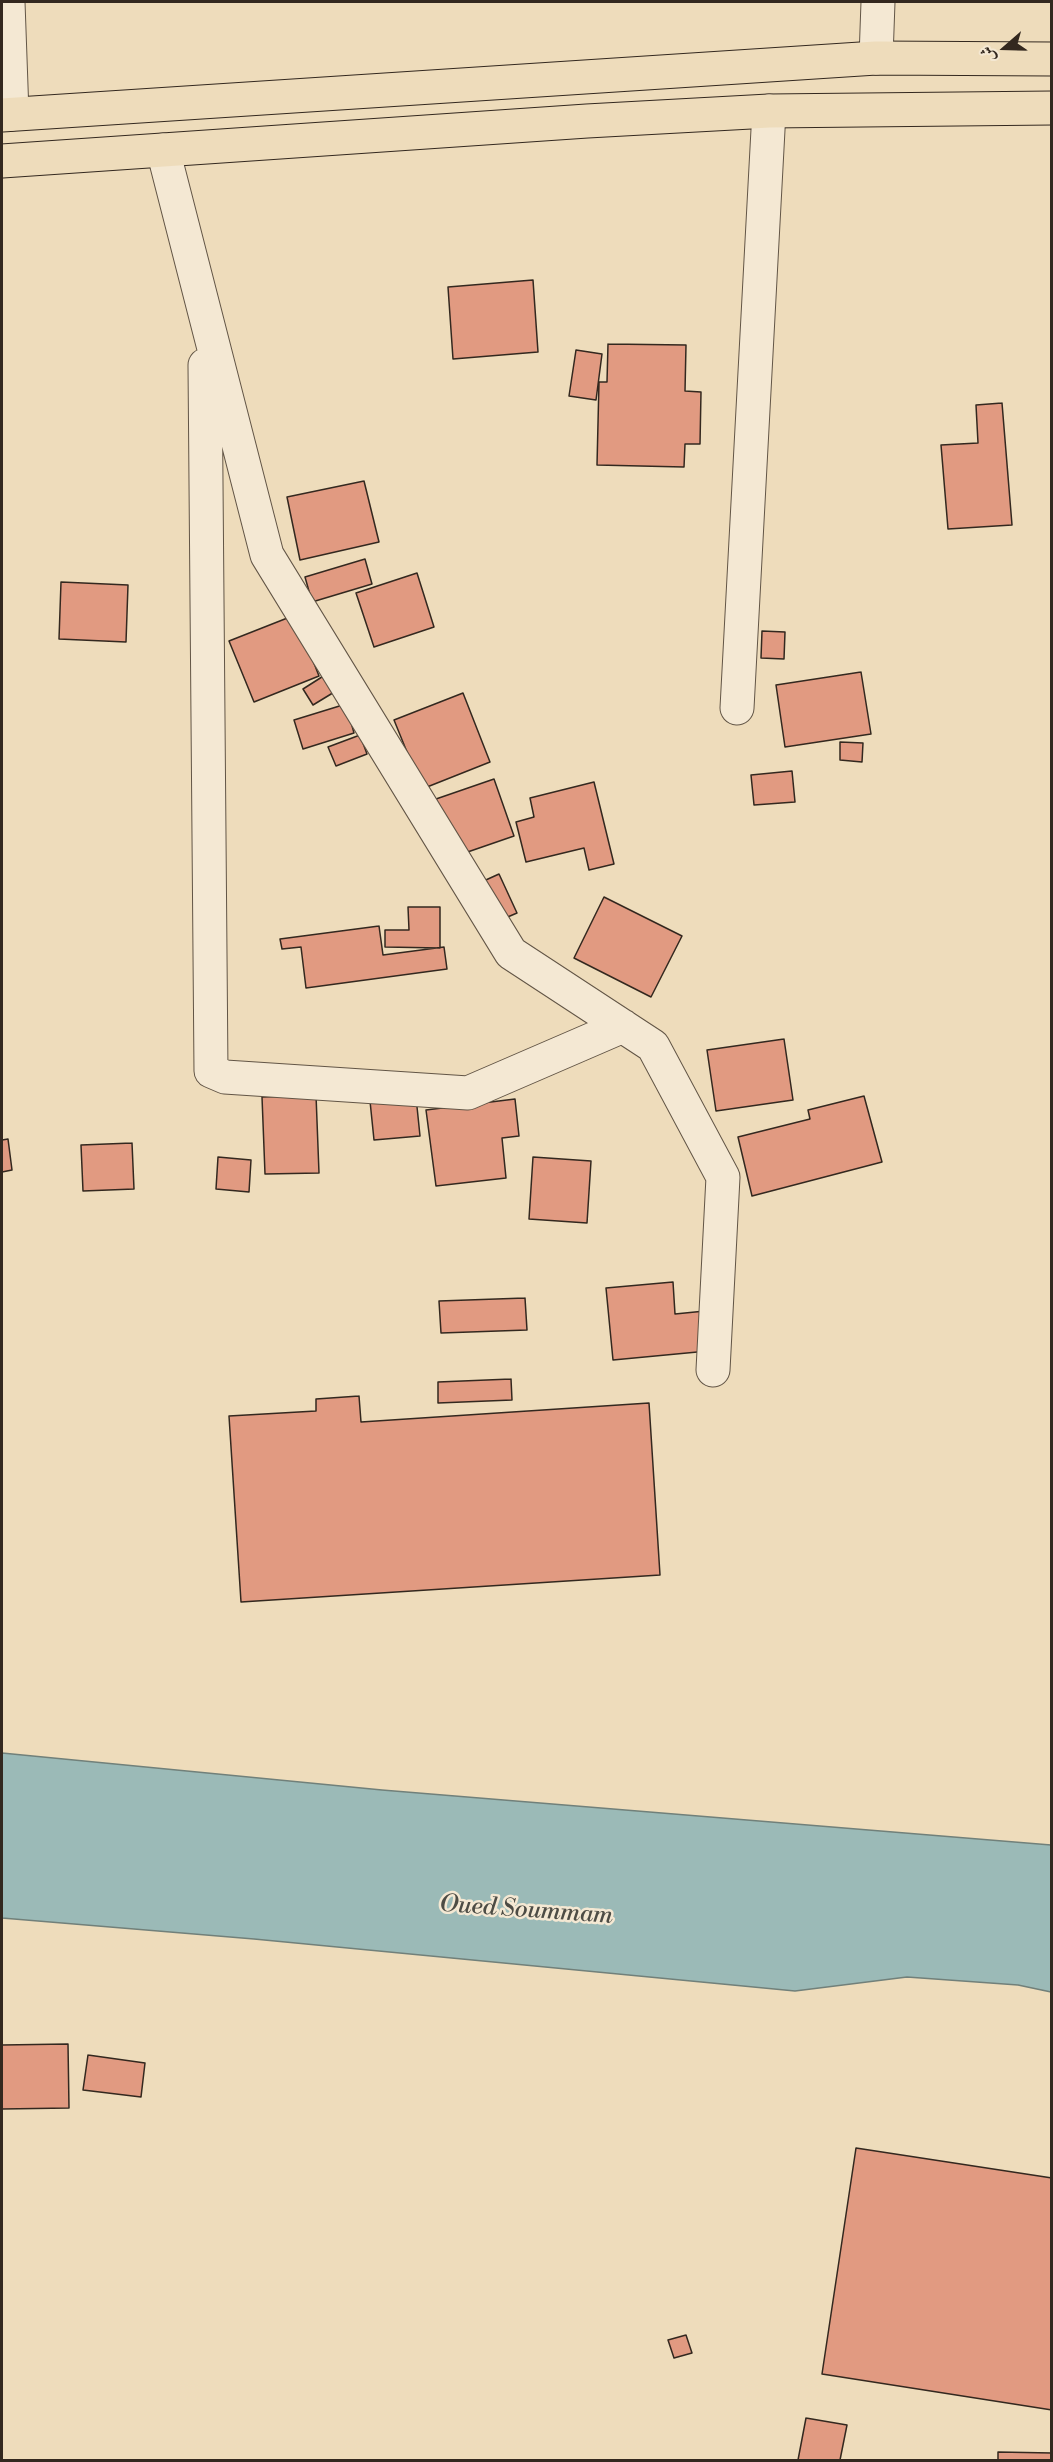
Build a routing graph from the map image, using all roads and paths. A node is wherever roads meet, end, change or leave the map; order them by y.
1 (8, 2) edge
2 (879, 2) edge
3 (876, 58) junction
4 (1052, 59) edge
5 (1052, 108) edge
6 (769, 111) junction
7 (7, 114) edge
8 (164, 150) junction
9 (2, 161) edge
10 (205, 312) junction
11 (737, 708) dead end
12 (623, 1026) junction
13 (713, 1370) dead end

1 - 7 street
2 - 3 street
3 - 4 highway
3 - 7 highway
5 - 6 highway
6 - 8 highway
6 - 11 street
8 - 9 highway
8 - 10 street
10 - 12 street
10 - 12 street
12 - 13 street

